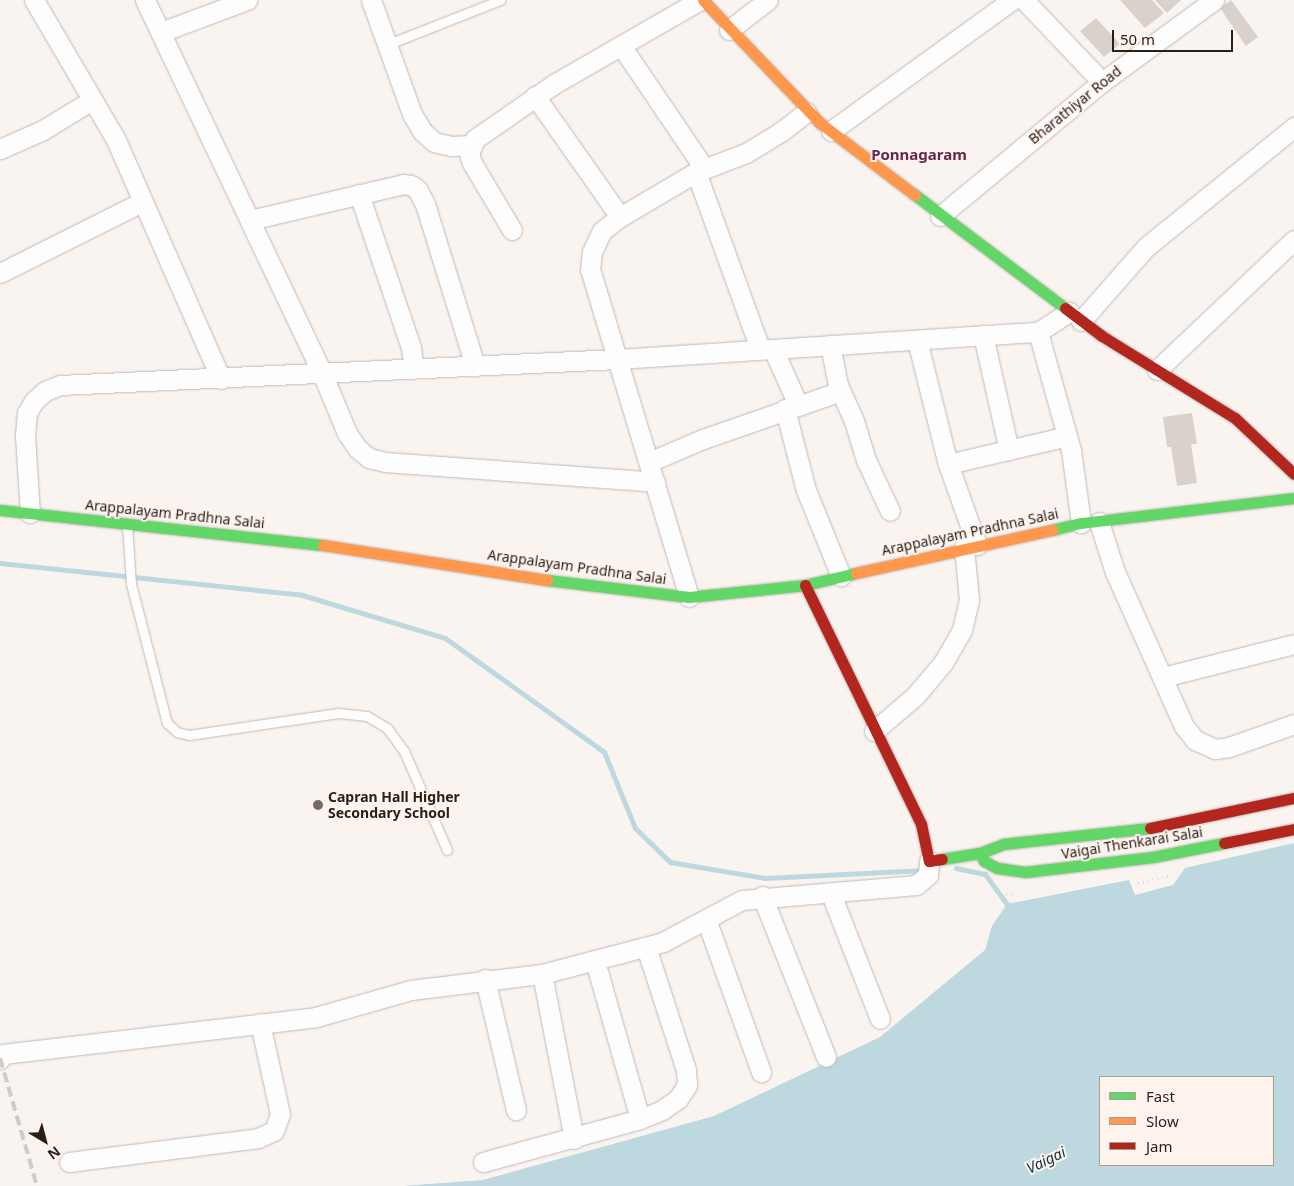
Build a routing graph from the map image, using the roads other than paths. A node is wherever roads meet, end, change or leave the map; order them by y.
1 (34, 0) edge
2 (145, 0) edge
3 (247, 0) edge
4 (372, 0) edge
5 (500, 0) edge
6 (701, 0) edge
7 (768, 0) edge
8 (1012, 0) edge
9 (1024, 0) edge
10 (1214, 0) edge
11 (729, 30) junction
12 (161, 32) junction
13 (386, 44) junction
14 (622, 47) junction
15 (1102, 82) junction
16 (535, 96) junction
17 (92, 100) junction
18 (806, 112) junction
19 (1294, 127) edge
20 (831, 131) junction
21 (471, 146) junction
22 (0, 149) edge
23 (700, 170) junction
24 (359, 194) junction
25 (142, 202) junction
26 (940, 216) junction
27 (620, 217) junction
28 (250, 220) junction
29 (512, 230) dead end
30 (1294, 240) edge
31 (0, 273) edge
32 (1075, 316) junction
33 (1038, 332) junction
34 (982, 335) junction
35 (917, 340) junction
36 (830, 345) junction
37 (766, 349) junction
38 (618, 358) junction
39 (475, 366) junction
40 (414, 369) junction
41 (1157, 370) junction
42 (322, 373) junction
43 (221, 379) junction
44 (841, 391) junction
45 (791, 407) junction
46 (1066, 436) junction
47 (1010, 450) junction
48 (649, 462) junction
49 (948, 464) junction
50 (1291, 466) edge
51 (655, 482) junction
52 (1294, 498) edge
53 (0, 510) edge
54 (890, 511) dead end
55 (30, 513) junction
56 (1090, 522) junction
57 (127, 525) junction
58 (971, 546) junction
59 (841, 576) junction
60 (805, 585) junction
61 (690, 597) junction
62 (1294, 644) edge
63 (1163, 677) junction
64 (1294, 724) edge
65 (874, 731) junction
66 (1294, 798) edge
67 (1294, 829) edge
68 (447, 850) dead end
69 (980, 853) junction
70 (929, 867) junction
71 (831, 894) junction
72 (762, 896) junction
73 (706, 920) junction
74 (646, 947) junction
75 (595, 961) junction
76 (542, 974) junction
77 (485, 979) junction
78 (880, 1019) dead end
79 (260, 1023) junction
80 (826, 1057) dead end
81 (0, 1059) edge
82 (761, 1072) dead end
83 (516, 1110) dead end
84 (640, 1120) junction
85 (574, 1139) junction
86 (69, 1162) dead end
87 (483, 1162) dead end

1 - 17 street
2 - 12 street
3 - 12 street
4 - 13 street
5 - 13 lane
6 - 11 street
6 - 14 street
7 - 11 street
8 - 20 street
9 - 15 street
10 - 15 street, Bharathiyar Road
11 - 18 street
12 - 28 street
13 - 21 street
14 - 16 street
14 - 23 street
15 - 26 street, Bharathiyar Road
16 - 21 street
16 - 27 street
17 - 22 street
17 - 25 street
18 - 20 street
18 - 23 street
19 - 32 street
20 - 26 street
21 - 29 street
23 - 27 street
23 - 37 street
24 - 28 street
24 - 39 street
24 - 40 street
25 - 31 street
25 - 43 street
26 - 32 street
27 - 38 street
28 - 42 street
30 - 41 street
32 - 33 street
32 - 41 street
33 - 34 street
33 - 46 street
34 - 35 street
34 - 47 street
35 - 36 street
35 - 49 street
36 - 37 street
36 - 44 street
37 - 38 street
37 - 45 street
38 - 39 street
38 - 48 street
39 - 40 street
40 - 42 street
41 - 50 street
42 - 43 street
42 - 51 street
43 - 55 street
44 - 45 street
44 - 54 street
45 - 48 street
45 - 59 street
46 - 47 street
46 - 56 street
47 - 49 street
48 - 51 street
49 - 58 street
51 - 61 street
52 - 56 street, Arappalayam Pradhna Salai
53 - 55 street, Arappalayam Pradhna Salai
55 - 57 street, Arappalayam Pradhna Salai
56 - 58 street, Arappalayam Pradhna Salai
56 - 63 street
57 - 61 street, Arappalayam Pradhna Salai
57 - 68 lane
58 - 59 street, Arappalayam Pradhna Salai
58 - 65 street
59 - 60 street, Arappalayam Pradhna Salai
60 - 61 street, Arappalayam Pradhna Salai
60 - 65 street
62 - 63 street
63 - 64 street
65 - 70 street
66 - 69 street, Vaigai Thenkarai Salai
67 - 69 street, Vaigai Thenkarai Salai
69 - 70 street, Vaigai Thenkarai Salai
70 - 71 street
71 - 72 street
71 - 78 street
72 - 73 street
72 - 80 street
73 - 74 street
73 - 82 street
74 - 75 street
74 - 84 street
75 - 76 street
75 - 84 street
76 - 77 street
76 - 85 street
77 - 79 street
77 - 83 street
79 - 81 street
79 - 86 street
84 - 85 street
85 - 87 street

